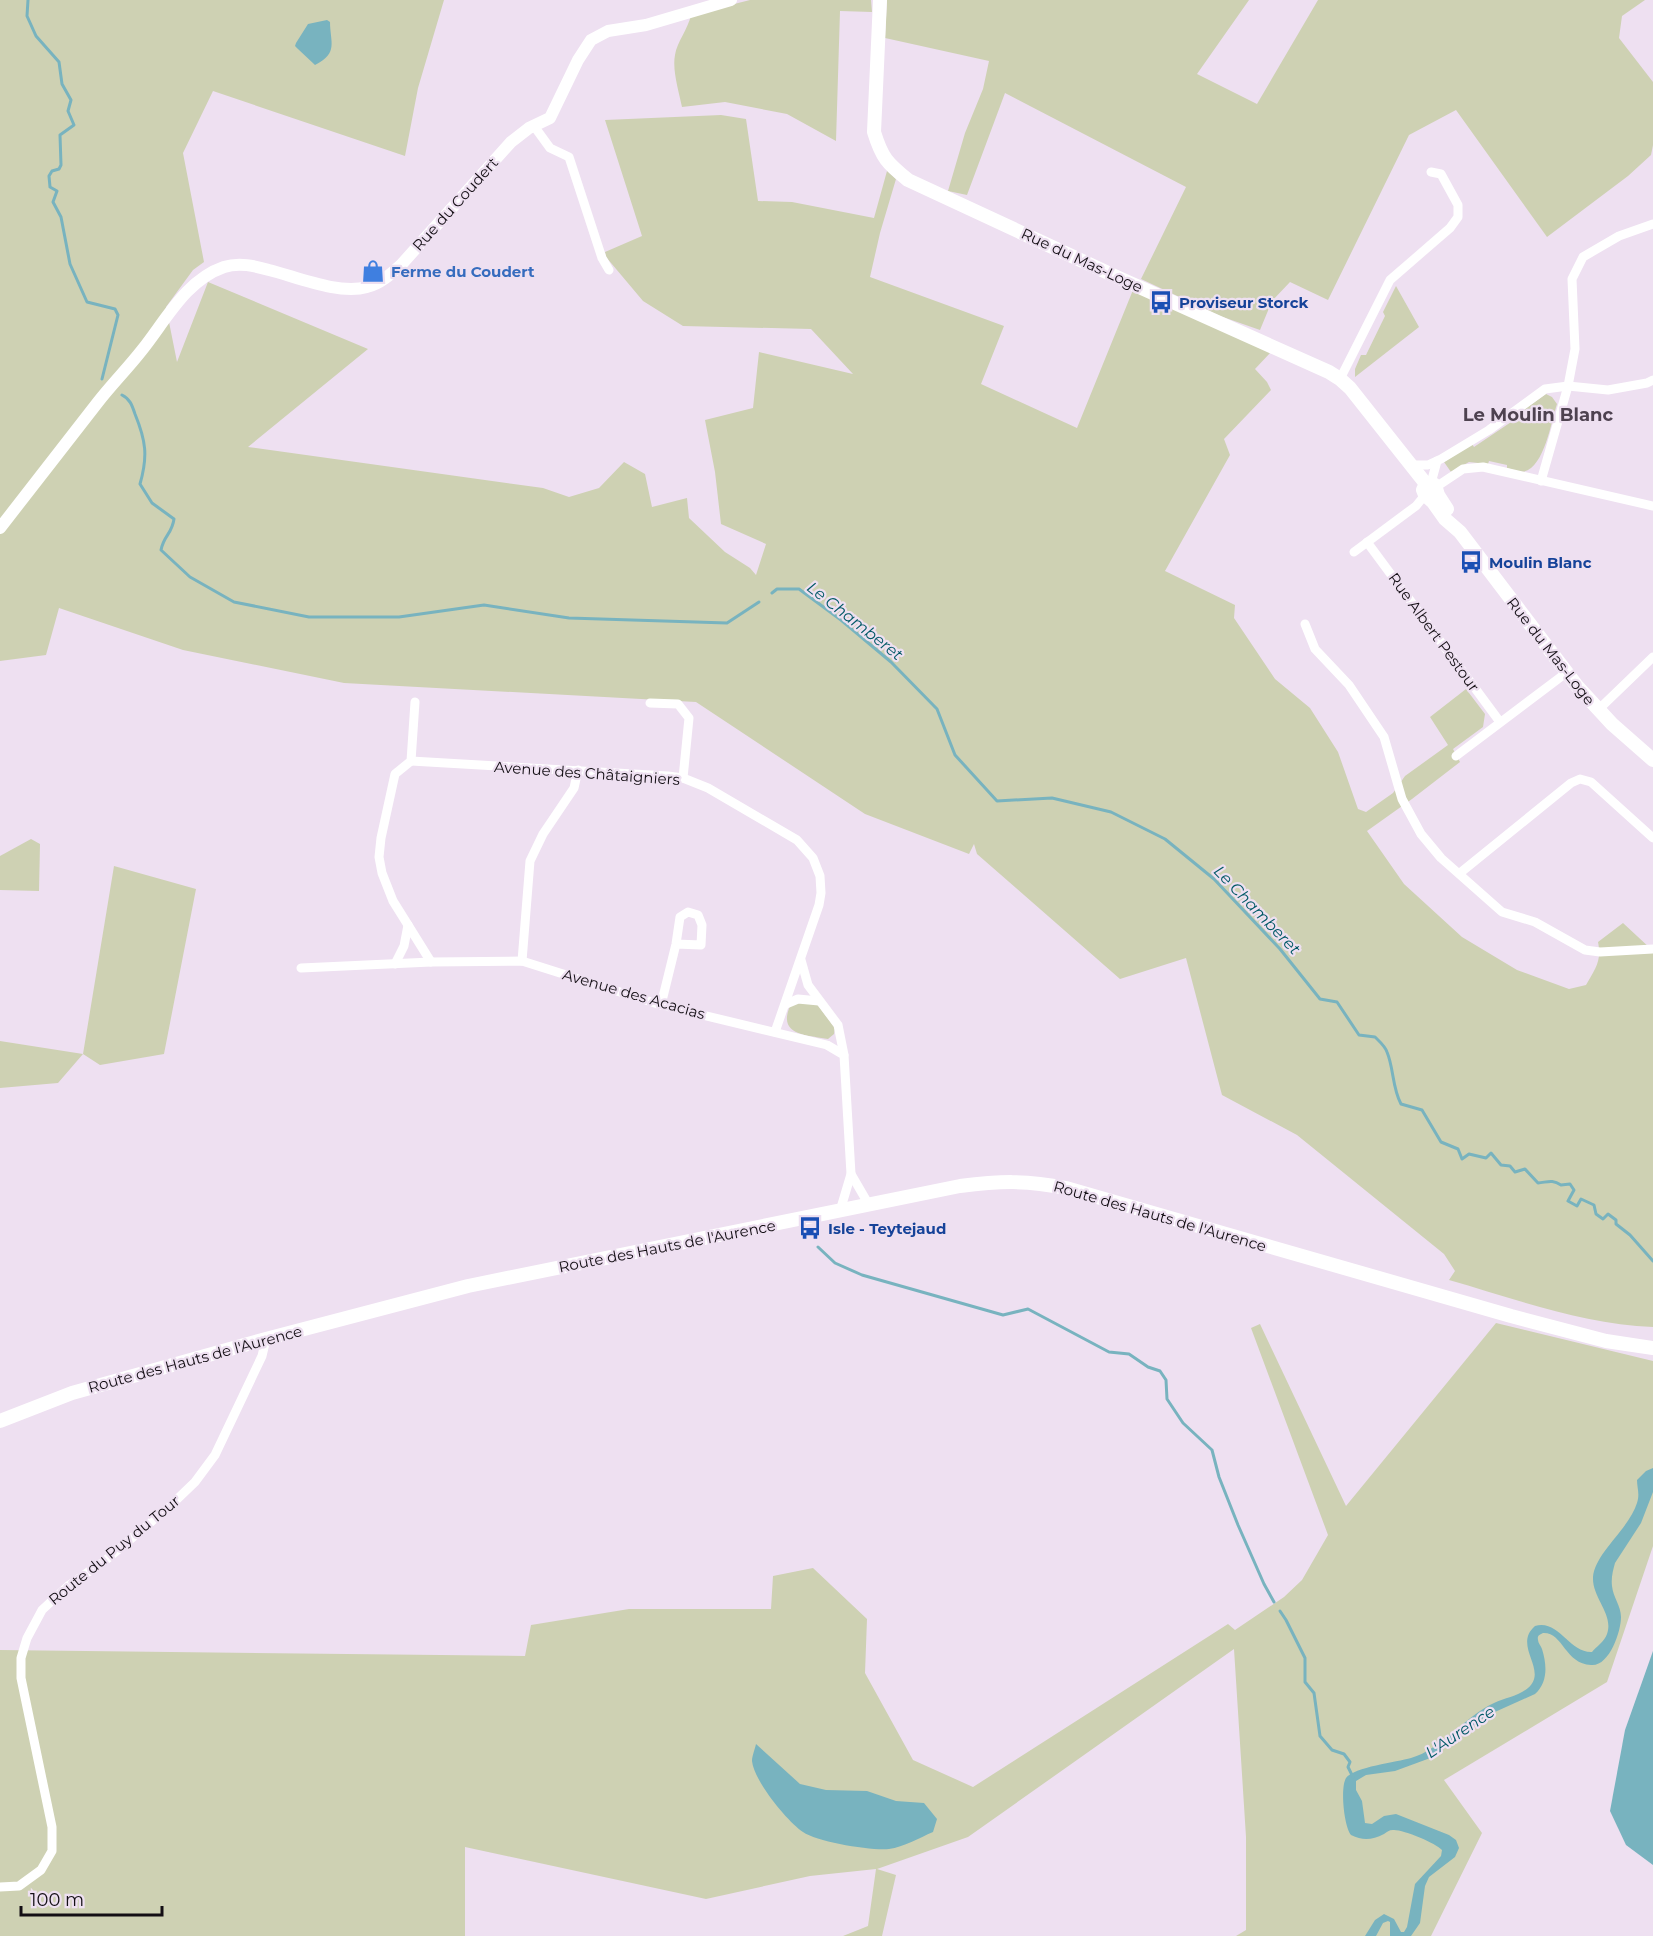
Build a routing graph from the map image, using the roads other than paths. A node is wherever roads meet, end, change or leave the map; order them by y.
1 (730, 0) edge
2 (880, 0) edge
3 (534, 126) junction
4 (1431, 172) dead end
5 (1653, 224) edge
6 (609, 270) dead end
7 (1340, 379) junction
8 (1653, 380) edge
9 (1568, 386) junction
10 (1437, 461) junction
11 (1408, 465) junction
12 (1541, 481) junction
13 (1430, 490) junction
14 (1653, 506) edge
15 (0, 528) edge
16 (1367, 542) junction
17 (1354, 552) dead end
18 (1305, 624) dead end
19 (1653, 657) edge
20 (1566, 673) junction
21 (415, 702) dead end
22 (650, 703) dead end
23 (1598, 710) junction
24 (1500, 722) junction
25 (1456, 756) dead end
26 (1653, 760) edge
27 (411, 761) junction
28 (578, 770) junction
29 (683, 778) junction
30 (1653, 838) edge
31 (1460, 873) junction
32 (408, 925) junction
33 (676, 944) dead end
34 (1653, 949) edge
35 (801, 960) junction
36 (522, 961) junction
37 (431, 962) junction
38 (394, 964) junction
39 (301, 968) dead end
40 (819, 1001) junction
41 (786, 1004) junction
42 (661, 1005) junction
43 (775, 1032) junction
44 (844, 1055) junction
45 (851, 1174) junction
46 (869, 1205) junction
47 (840, 1211) junction
48 (266, 1339) junction
49 (1653, 1347) edge
50 (0, 1421) edge
51 (0, 1887) edge

1 - 3 street, Rue du Coudert
2 - 7 main road, Rue du Mas-Loge
3 - 6 street
3 - 15 street, Rue du Coudert
4 - 7 street
5 - 9 street
7 - 11 main road, Rue du Mas-Loge
8 - 9 street
9 - 10 street
9 - 12 street
10 - 11 street
10 - 13 street
11 - 13 main road, Rue du Mas-Loge
12 - 13 street
12 - 14 street
13 - 16 street
13 - 20 main road, Rue du Mas-Loge
16 - 17 street
16 - 24 street, Rue Albert Pestour
18 - 31 street
19 - 23 street
20 - 23 main road, Rue du Mas-Loge
20 - 24 street
21 - 27 street
22 - 29 street
23 - 26 main road, Rue du Mas-Loge
24 - 25 street
27 - 28 street, Avenue des Châtaigniers
27 - 32 street
28 - 29 street, Avenue des Châtaigniers
28 - 36 street
29 - 35 street, Avenue des Châtaigniers
30 - 31 street
31 - 34 street
32 - 37 street
32 - 38 street
33 - 42 street
35 - 40 street
35 - 41 street, Avenue des Châtaigniers
36 - 37 street, Avenue des Acacias
36 - 42 street, Avenue des Acacias
37 - 38 street, Avenue des Acacias
38 - 39 street, Avenue des Acacias
40 - 41 street
40 - 44 street
41 - 43 street, Avenue des Châtaigniers
42 - 43 street, Avenue des Acacias
43 - 44 street, Avenue des Acacias
44 - 45 street
45 - 46 street
45 - 47 street
46 - 47 main road, Route des Hauts de l'Aurence
46 - 49 main road, Route des Hauts de l'Aurence
47 - 48 main road, Route des Hauts de l'Aurence
48 - 50 main road, Route des Hauts de l'Aurence
48 - 51 street, Route du Puy du Tour

